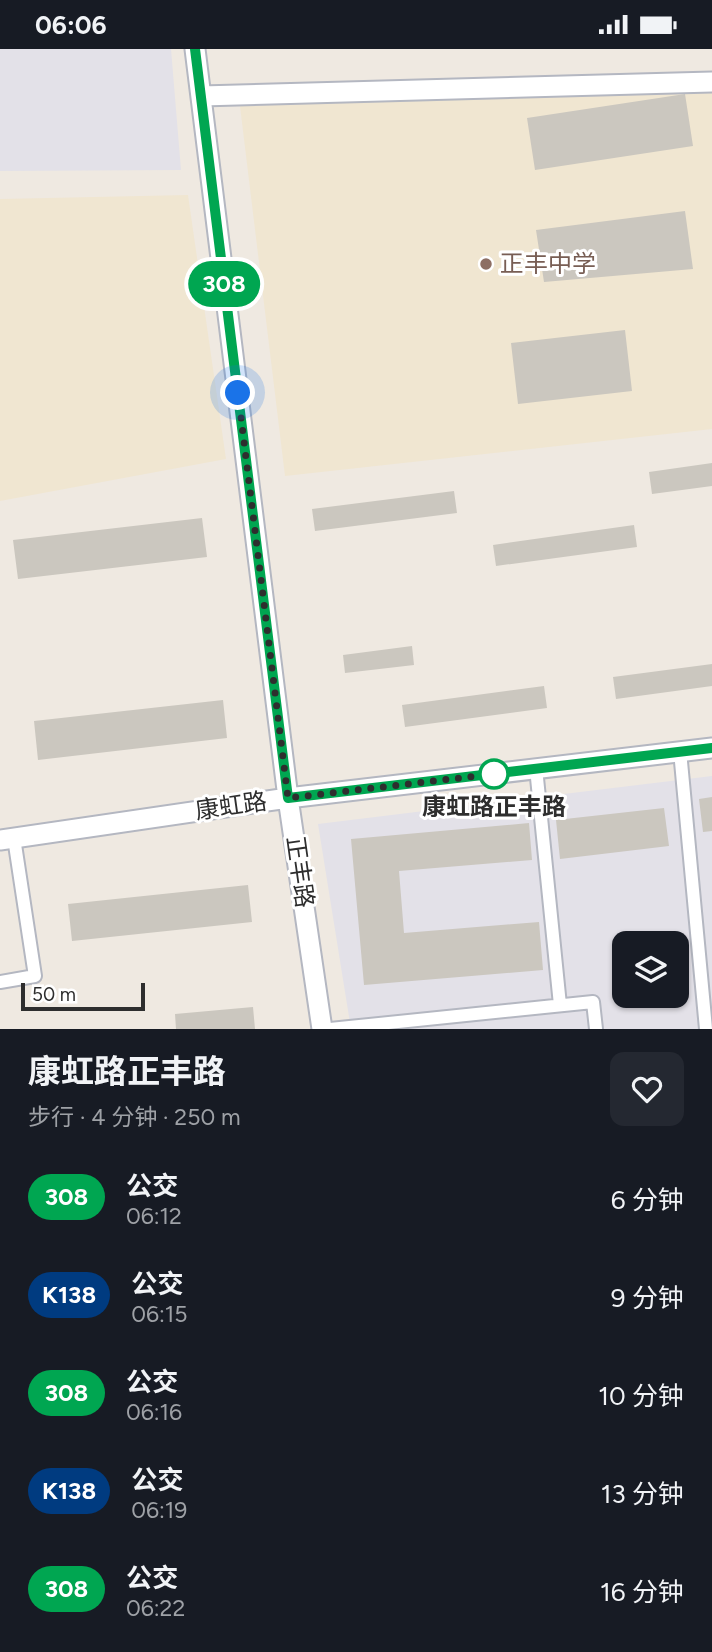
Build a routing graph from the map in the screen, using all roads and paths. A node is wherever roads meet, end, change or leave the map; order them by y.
1 (195, 49) edge
2 (712, 82) edge
3 (201, 96) junction
4 (712, 748) edge
5 (680, 751) junction
6 (536, 768) junction
7 (288, 798) junction
8 (7, 839) edge
9 (0, 982) edge
10 (559, 1005) junction
11 (322, 1029) edge
12 (330, 1029) edge
13 (596, 1029) edge
14 (706, 1029) edge

1 - 3 street, 正丰路
2 - 3 street
3 - 7 street, 正丰路
4 - 5 street, 康虹路
5 - 6 street, 康虹路
5 - 14 street
6 - 7 street, 康虹路
6 - 10 street
7 - 8 street, 康虹路
7 - 11 street, 正丰路
8 - 9 street
10 - 12 street
10 - 13 street

